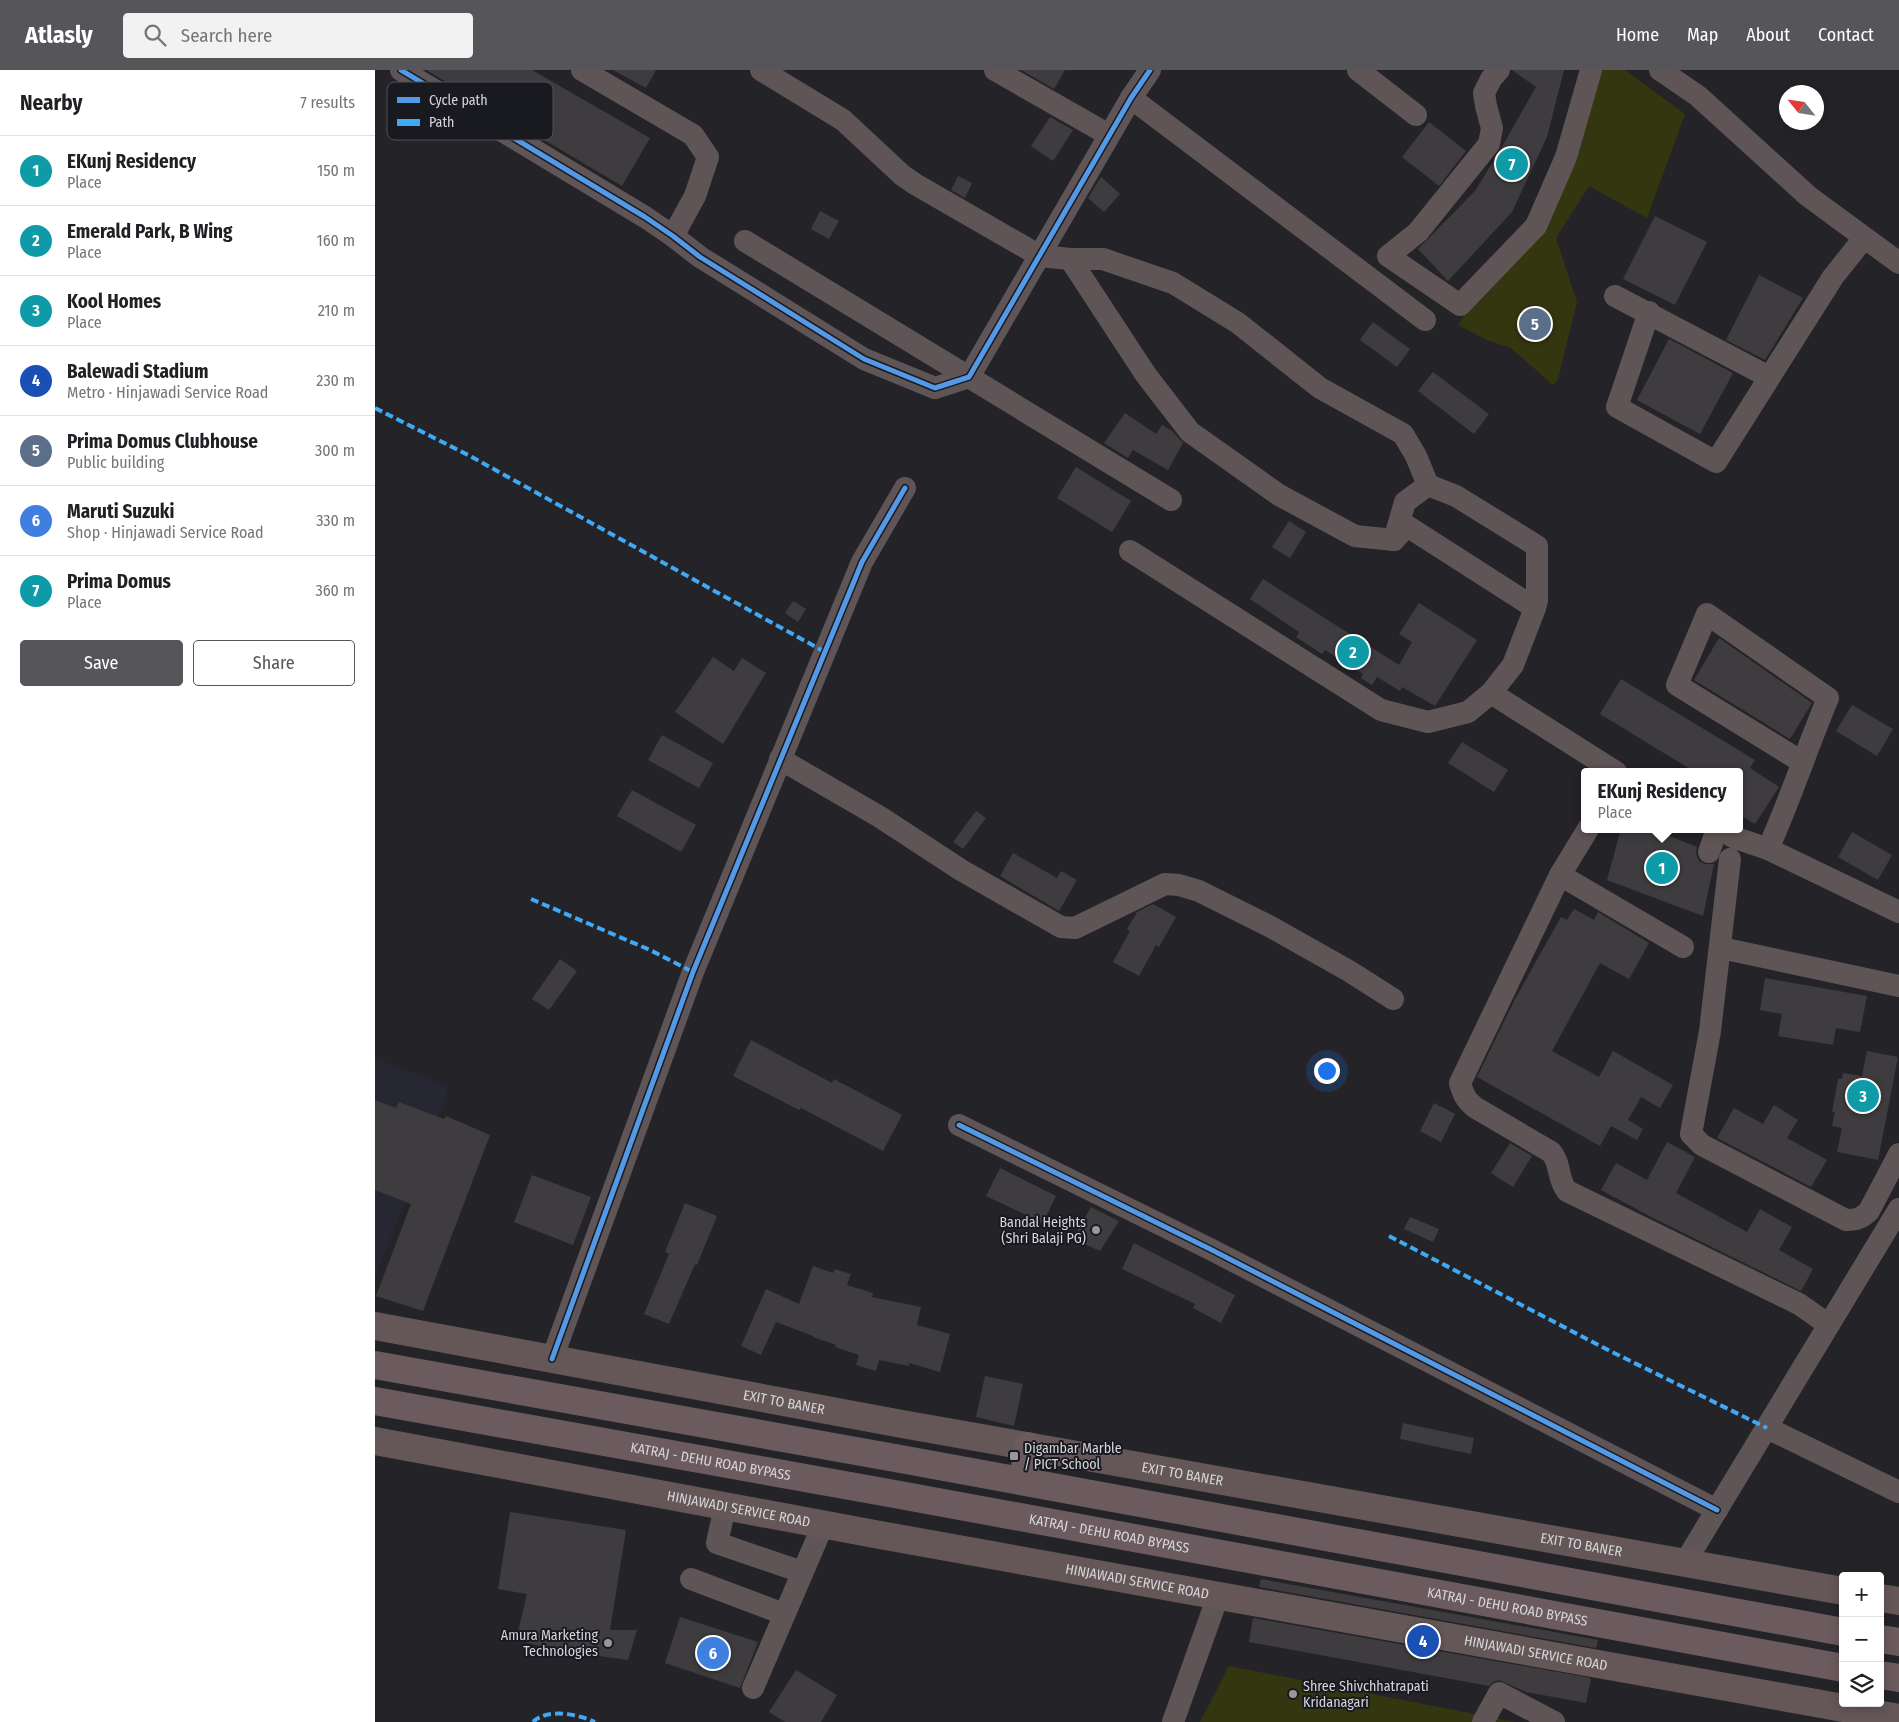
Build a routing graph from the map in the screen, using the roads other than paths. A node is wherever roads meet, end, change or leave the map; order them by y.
1 (401, 70) edge
2 (582, 70) edge
3 (761, 70) edge
4 (995, 70) edge
5 (1150, 70) edge
6 (1358, 70) edge
7 (1499, 70) edge
8 (1591, 70) edge
9 (1660, 70) edge
10 (1688, 77) edge
11 (421, 82) edge
12 (1131, 98) junction
13 (1416, 115) dead end
14 (1109, 135) junction
15 (516, 140) edge
16 (673, 236) junction
17 (1864, 238) junction
18 (745, 241) dead end
19 (1039, 256) junction
20 (1069, 259) junction
21 (1899, 263) edge
22 (1615, 296) dead end
23 (1649, 312) junction
24 (1425, 320) dead end
25 (969, 377) junction
26 (1769, 377) junction
27 (1428, 485) junction
28 (905, 488) dead end
29 (1171, 500) dead end
30 (1394, 540) junction
31 (1130, 551) dead end
32 (1535, 608) junction
33 (1491, 693) junction
34 (780, 760) junction
35 (1802, 762) junction
36 (1610, 768) edge
37 (1586, 833) edge
38 (1716, 833) edge
39 (1726, 833) edge
40 (1768, 849) junction
41 (1709, 852) dead end
42 (1730, 859) dead end
43 (1560, 875) junction
44 (1899, 912) edge
45 (1683, 947) dead end
46 (1721, 948) junction
47 (1899, 986) edge
48 (1393, 1000) dead end
49 (959, 1125) dead end
50 (1899, 1154) edge
51 (1899, 1209) edge
52 (1829, 1325) junction
53 (375, 1326) edge
54 (552, 1360) junction
55 (375, 1365) edge
56 (375, 1401) edge
57 (1767, 1428) junction
58 (375, 1441) edge
59 (1028, 1446) junction
60 (1023, 1481) junction
61 (1899, 1492) edge
62 (725, 1506) junction
63 (1717, 1510) junction
64 (823, 1525) junction
65 (1684, 1564) junction
66 (802, 1572) junction
67 (691, 1579) dead end
68 (1839, 1590) edge
69 (1219, 1596) junction
70 (1884, 1599) edge
71 (1899, 1601) edge
72 (784, 1614) junction
73 (1839, 1631) edge
74 (1884, 1639) edge
75 (1899, 1642) edge
76 (1839, 1667) edge
77 (1884, 1676) edge
78 (1899, 1678) edge
79 (753, 1688) dead end
80 (1899, 1718) edge
81 (1173, 1722) edge
82 (1483, 1722) edge
83 (1554, 1722) edge

1 - 11 street
2 - 16 street
3 - 19 street
4 - 14 street
5 - 12 street
6 - 13 street
7 - 8 street
9 - 10 street
10 - 17 street
12 - 14 street
12 - 24 street
14 - 19 street
15 - 16 street
16 - 25 street
17 - 21 street
17 - 26 street
18 - 25 street
19 - 20 street
19 - 25 street
20 - 27 street
20 - 30 street
22 - 23 street
23 - 26 street
23 - 26 street
25 - 29 street
27 - 30 street
27 - 32 street
28 - 34 street
30 - 32 street
31 - 33 street
32 - 33 street
33 - 36 street
34 - 48 street
34 - 54 street
35 - 35 street
35 - 40 street
37 - 43 street
38 - 41 street
39 - 40 street
40 - 44 street
42 - 46 street
43 - 45 street
43 - 52 street
46 - 47 street
46 - 50 street
49 - 63 street
51 - 52 street
52 - 57 street
53 - 54 main road, EXIT TO BANER
54 - 59 main road, EXIT TO BANER
55 - 60 highway
56 - 76 highway, KATRAJ - DEHU ROAD BYPASS
57 - 61 street
57 - 63 street
58 - 62 main road, HINJAWADI SERVICE ROAD
59 - 60 highway
59 - 65 main road, EXIT TO BANER
60 - 73 highway
62 - 64 main road, HINJAWADI SERVICE ROAD
62 - 66 street
63 - 65 street
64 - 66 street
64 - 69 main road, HINJAWADI SERVICE ROAD
65 - 68 main road, EXIT TO BANER
66 - 72 street
67 - 72 street
69 - 80 main road, HINJAWADI SERVICE ROAD
69 - 81 street
70 - 71 main road
72 - 79 street
74 - 75 highway
77 - 78 highway
82 - 83 street

